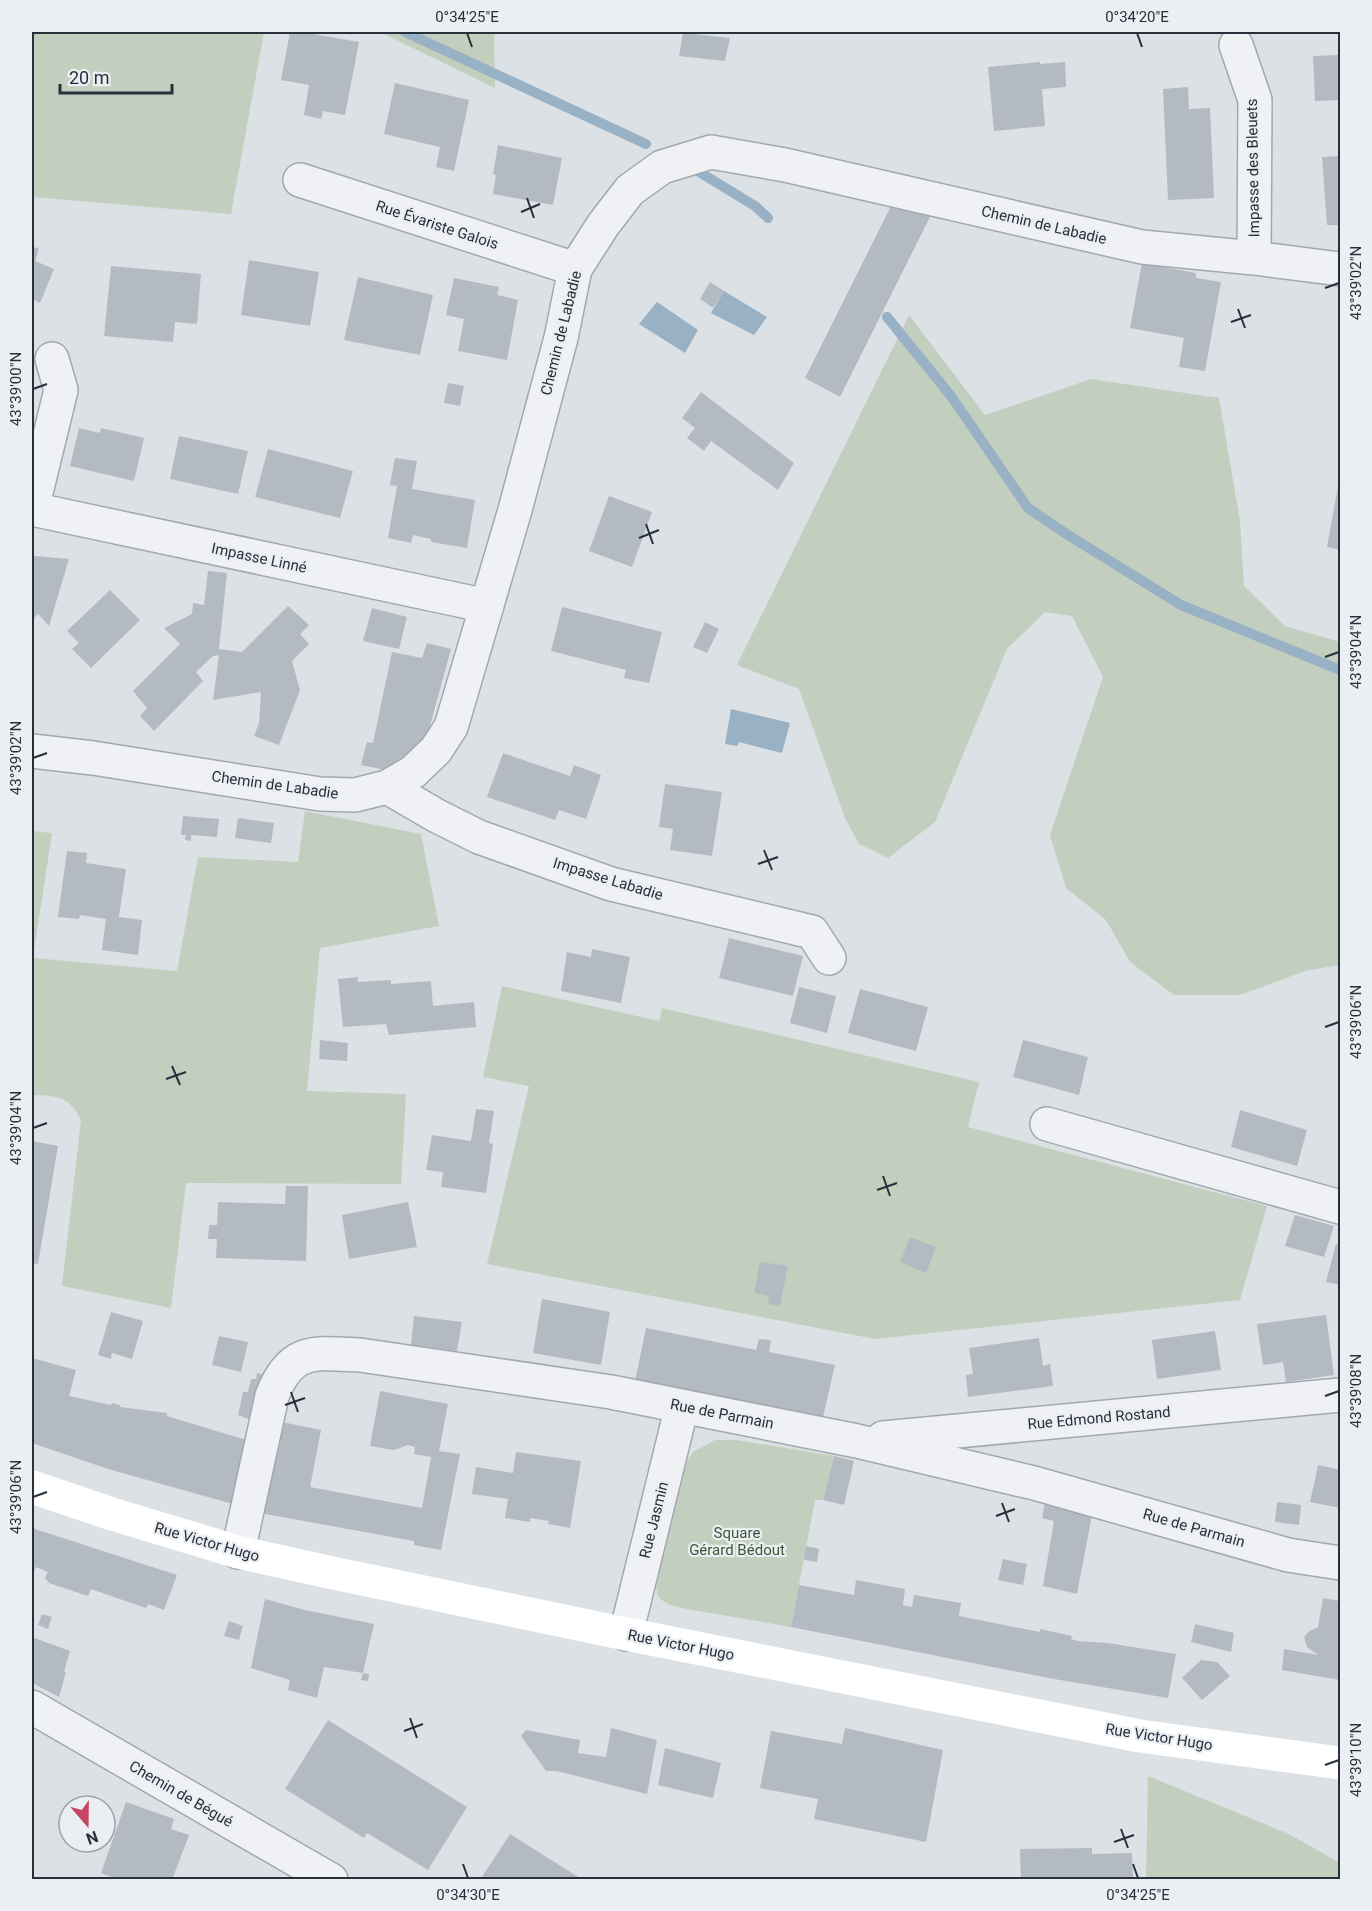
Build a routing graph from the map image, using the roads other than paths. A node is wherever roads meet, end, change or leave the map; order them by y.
1 (1236, 45) dead end
2 (300, 180) dead end
3 (1254, 258) junction
4 (1341, 268) edge
5 (575, 269) junction
6 (52, 359) dead end
7 (32, 509) edge
8 (487, 606) junction
9 (32, 752) edge
10 (387, 787) junction
11 (829, 958) dead end
12 (1047, 1124) dead end
13 (1341, 1206) edge
14 (1341, 1395) edge
15 (681, 1406) junction
16 (857, 1441) junction
17 (32, 1486) edge
18 (238, 1552) junction
19 (1341, 1563) edge
20 (627, 1634) junction
21 (32, 1707) edge
22 (1341, 1763) edge
23 (331, 1880) edge

1 - 3 street, Impasse des Bleuets
2 - 5 street, Rue Évariste Galois
3 - 4 street, Chemin de Labadie
3 - 5 street, Chemin de Labadie
5 - 8 street, Chemin de Labadie
6 - 7 street, Impasse Linné
7 - 8 street, Impasse Linné
8 - 10 street, Chemin de Labadie
9 - 10 street, Chemin de Labadie
10 - 11 street, Impasse Labadie
12 - 13 street
14 - 16 street, Rue Edmond Rostand
15 - 16 street, Rue de Parmain
15 - 18 street, Rue de Parmain
15 - 20 street, Rue Jasmin
16 - 19 street, Rue de Parmain
17 - 18 main road, Rue Victor Hugo
18 - 20 main road, Rue Victor Hugo
20 - 22 main road, Rue Victor Hugo
21 - 23 street, Chemin de Bégué

